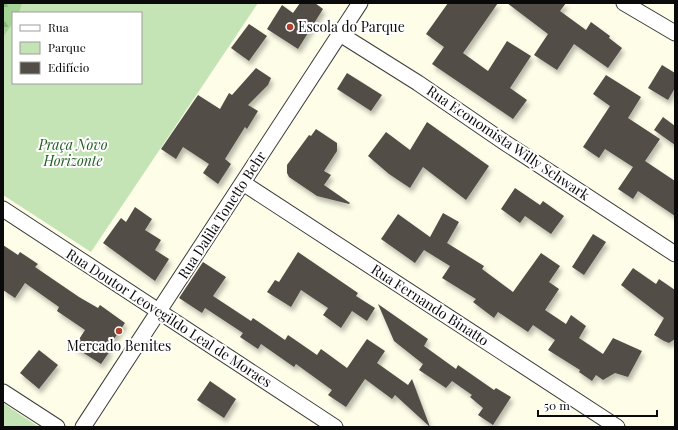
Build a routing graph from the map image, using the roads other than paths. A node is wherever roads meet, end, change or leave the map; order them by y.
1 (360, 3) edge
2 (624, 3) edge
3 (675, 33) edge
4 (340, 34) junction
5 (243, 183) junction
6 (3, 209) edge
7 (675, 254) edge
8 (159, 311) junction
9 (3, 392) edge
10 (56, 427) edge
11 (83, 427) edge
12 (335, 427) edge
13 (617, 427) edge

1 - 4 street, Rua Dalila Tonetto Behr
2 - 3 street
4 - 5 street, Rua Dalila Tonetto Behr
4 - 7 street, Rua Economista Willy Schwark
5 - 8 street, Rua Dalila Tonetto Behr
5 - 13 street, Rua Fernando Binatto
6 - 8 street, Rua Doutor Leovegildo Leal de Moraes
8 - 11 street, Rua Dalila Tonetto Behr
8 - 12 street, Rua Doutor Leovegildo Leal de Moraes
9 - 10 street

